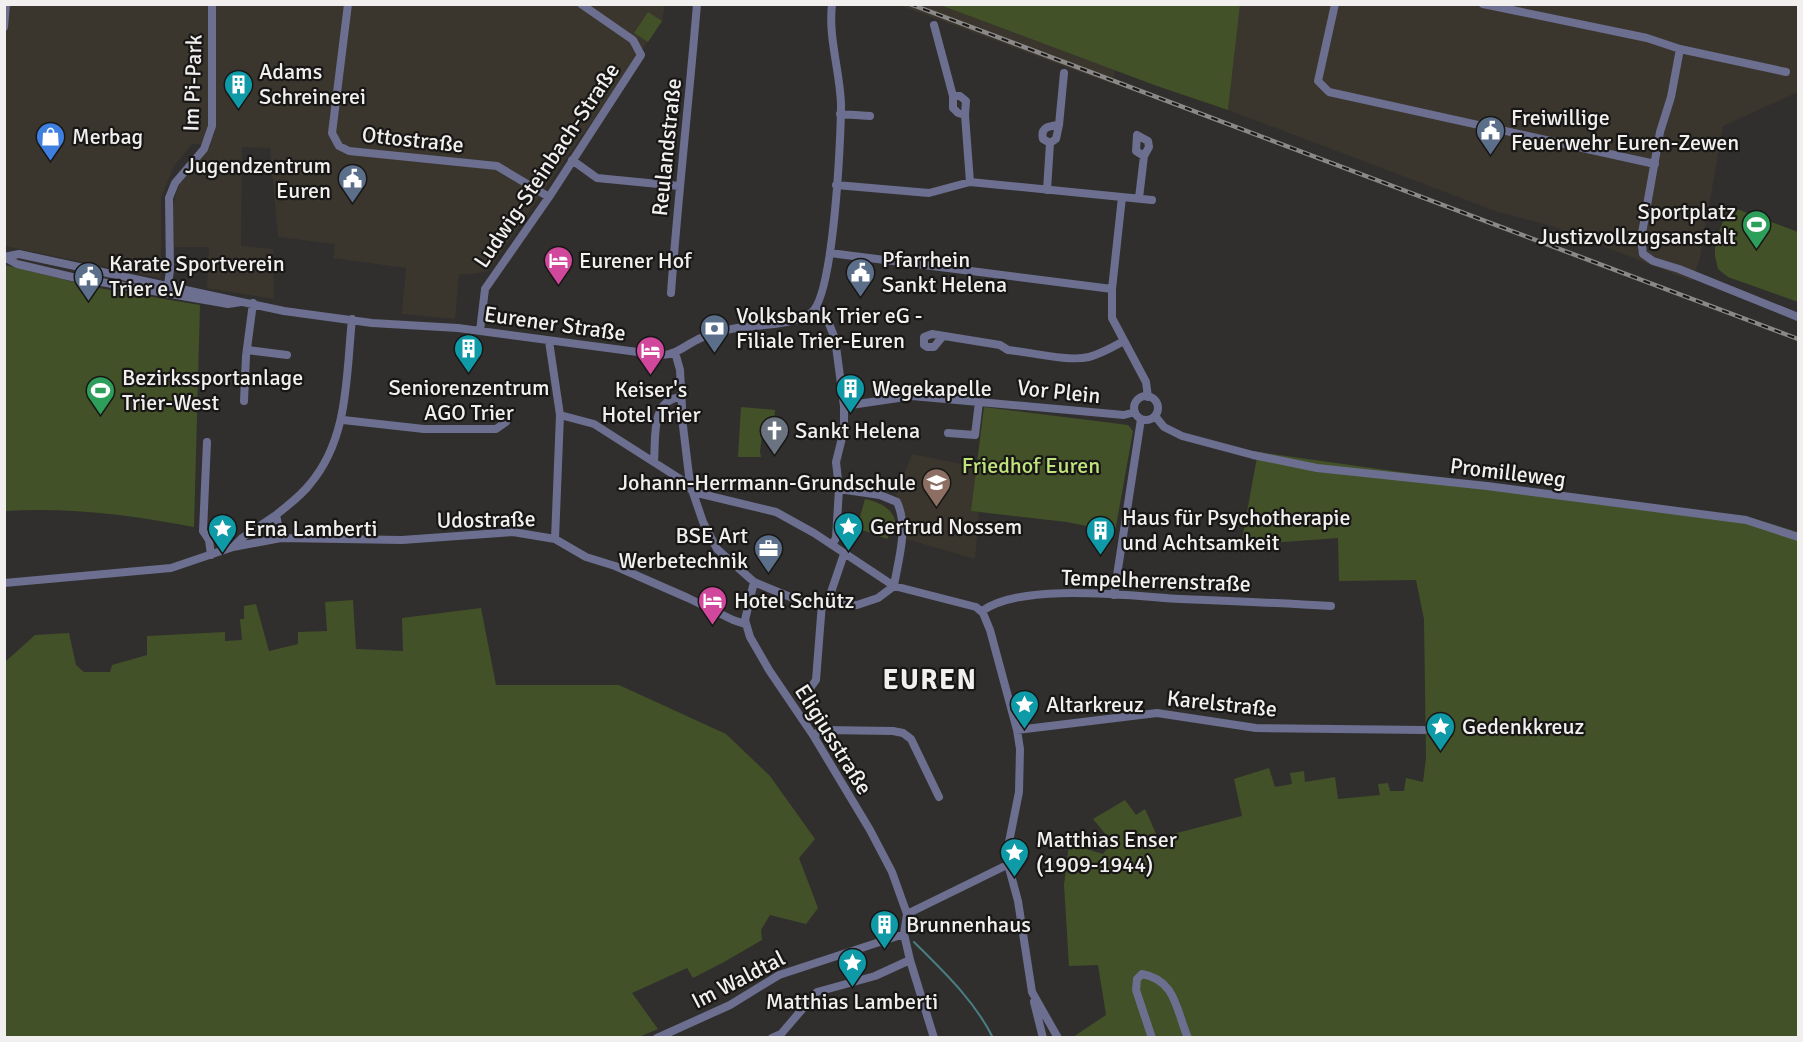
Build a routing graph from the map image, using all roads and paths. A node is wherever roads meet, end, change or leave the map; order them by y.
1 (6, 4) edge
2 (212, 4) edge
3 (348, 4) edge
4 (581, 4) edge
5 (697, 4) edge
6 (832, 4) edge
7 (1335, 4) edge
8 (1483, 4) edge
9 (934, 26) dead end
10 (4, 27) edge
11 (1680, 49) junction
12 (1786, 72) dead end
13 (1064, 73) dead end
14 (953, 96) junction
15 (840, 114) junction
16 (965, 115) junction
17 (870, 116) dead end
18 (1059, 125) junction
19 (1050, 143) junction
20 (1144, 156) dead end
21 (572, 160) junction
22 (1655, 164) junction
23 (970, 182) junction
24 (836, 185) junction
25 (679, 186) junction
26 (1047, 190) junction
27 (549, 196) junction
28 (1122, 197) junction
29 (1139, 198) junction
30 (1152, 200) dead end
31 (830, 252) junction
32 (4, 257) edge
33 (167, 289) junction
34 (1112, 289) junction
35 (671, 293) dead end
36 (253, 303) junction
37 (817, 307) junction
38 (1798, 317) edge
39 (351, 319) junction
40 (480, 331) junction
41 (943, 336) dead end
42 (549, 341) junction
43 (1124, 341) junction
44 (247, 350) junction
45 (675, 352) junction
46 (287, 355) dead end
47 (681, 397) junction
48 (1148, 397) junction
49 (244, 401) dead end
50 (979, 402) junction
51 (844, 406) junction
52 (560, 415) junction
53 (1138, 415) junction
54 (1155, 416) junction
55 (343, 420) junction
56 (507, 422) dead end
57 (948, 433) dead end
58 (207, 442) dead end
59 (654, 462) junction
60 (839, 489) junction
61 (693, 492) junction
62 (276, 515) junction
63 (1798, 537) edge
64 (281, 538) junction
65 (555, 538) junction
66 (832, 545) junction
67 (233, 547) junction
68 (844, 554) junction
69 (211, 555) junction
70 (754, 582) junction
71 (4, 583) edge
72 (894, 586) junction
73 (1114, 596) junction
74 (825, 603) junction
75 (1330, 606) dead end
76 (979, 609) junction
77 (746, 624) junction
78 (808, 691) dead end
79 (1017, 730) junction
80 (1424, 730) dead end
81 (813, 735) junction
82 (939, 797) dead end
83 (1007, 865) junction
84 (907, 914) junction
85 (904, 934) junction
86 (910, 960) junction
87 (1032, 992) junction
88 (657, 1038) edge
89 (772, 1038) edge
90 (934, 1038) edge
91 (1043, 1038) edge
92 (1058, 1038) edge
93 (1152, 1038) edge
94 (1188, 1038) edge

1 - 10 street
2 - 33 street, Im Pi-Park
3 - 27 street, Ottostraße
4 - 21 street, Ludwig-Steinbach-Straße
5 - 25 street, Reulandstraße
6 - 15 street
7 - 22 street
8 - 11 street
9 - 14 street
11 - 12 street
11 - 22 street
13 - 18 street
14 - 16 street
14 - 16 street
15 - 17 street
15 - 24 street
16 - 23 street
18 - 19 street
18 - 19 street
19 - 26 street
20 - 29 street
21 - 25 street
21 - 27 street, Ludwig-Steinbach-Straße
22 - 38 street
23 - 24 street
23 - 26 street
24 - 31 street
25 - 35 street, Reulandstraße
26 - 28 street
27 - 40 street, Ludwig-Steinbach-Straße
28 - 29 street
28 - 34 street
29 - 30 street
31 - 34 street
31 - 37 street
32 - 33 street, Eurener Straße
33 - 36 street, Eurener Straße
34 - 43 street
36 - 39 street, Eurener Straße
36 - 44 street
37 - 45 street, Eurener Straße
37 - 51 street
39 - 40 street, Eurener Straße
39 - 55 street
40 - 42 street, Eurener Straße
41 - 43 street
42 - 45 street, Eurener Straße
42 - 52 street
43 - 48 street
44 - 46 street
44 - 49 street
45 - 47 street
47 - 59 street
47 - 61 street
48 - 53 street
48 - 54 street
50 - 51 street, Vor Plein
50 - 53 street, Vor Plein
50 - 57 street
51 - 60 street
52 - 59 street
52 - 65 street
53 - 54 street
53 - 73 street
54 - 63 street, Promilleweg
55 - 56 street
55 - 62 street
58 - 69 street
59 - 61 street
60 - 66 street
60 - 72 street
61 - 66 street
61 - 70 street
62 - 64 street
62 - 67 street
64 - 65 street, Udostraße
64 - 67 street, Udostraße
65 - 77 street, Udostraße
66 - 68 street
67 - 69 street, Udostraße
68 - 72 street
68 - 74 street
69 - 71 street, Udostraße
70 - 74 street
70 - 77 street
72 - 74 street
72 - 76 street
73 - 75 street, Tempelherrenstraße
73 - 76 street, Tempelherrenstraße
74 - 78 street
76 - 79 street
77 - 81 street, Eligiusstraße
79 - 80 street, Karelstraße
79 - 83 street
81 - 82 street
81 - 84 street, Eligiusstraße
83 - 84 street
83 - 87 street
84 - 85 street
85 - 86 street
85 - 88 street, Im Waldtal
86 - 89 street
86 - 90 street
87 - 91 street
87 - 92 street
93 - 94 street

